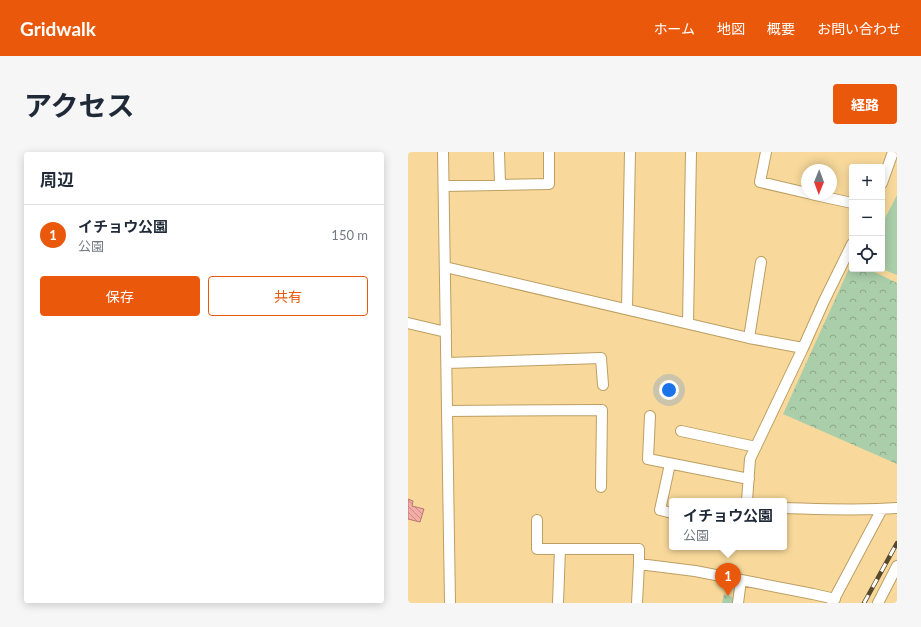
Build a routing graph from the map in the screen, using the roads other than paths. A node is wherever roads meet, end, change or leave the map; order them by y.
1 (443, 152) edge
2 (499, 152) edge
3 (548, 152) edge
4 (630, 152) edge
5 (691, 152) edge
6 (766, 152) edge
7 (890, 153) edge
8 (885, 172) edge
9 (500, 185) junction
10 (444, 186) junction
11 (801, 192) edge
12 (837, 200) edge
13 (849, 202) edge
14 (849, 250) edge
15 (761, 262) dead end
16 (445, 267) junction
17 (627, 309) junction
18 (408, 323) edge
19 (688, 323) junction
20 (446, 332) junction
21 (749, 338) junction
22 (803, 348) junction
23 (447, 363) junction
24 (603, 385) dead end
25 (447, 411) junction
26 (650, 416) dead end
27 (681, 431) dead end
28 (756, 447) junction
29 (670, 464) junction
30 (749, 479) junction
31 (601, 487) dead end
32 (747, 498) edge
33 (787, 508) edge
34 (897, 508) edge
35 (882, 509) junction
36 (669, 512) edge
37 (537, 520) dead end
38 (560, 549) junction
39 (639, 564) junction
40 (897, 566) edge
41 (741, 580) junction
42 (833, 601) edge
43 (450, 603) edge
44 (558, 603) edge
45 (637, 603) edge
46 (738, 603) edge
47 (878, 603) edge

1 - 10 street
2 - 9 street
3 - 9 street
4 - 17 street
5 - 19 street
6 - 11 street
7 - 8 street
9 - 10 street
10 - 16 street
12 - 13 street
14 - 22 street
15 - 21 street
16 - 17 street
16 - 20 street
17 - 19 street
18 - 20 street
19 - 21 street
20 - 23 street
21 - 22 street
22 - 28 street
23 - 24 street
23 - 25 street
25 - 31 street
25 - 43 street
26 - 29 street
27 - 28 street
28 - 30 street
29 - 30 street
29 - 36 street
30 - 32 street
33 - 35 street
34 - 35 street
35 - 42 street
37 - 38 street
38 - 39 street
38 - 44 street
39 - 41 street
39 - 45 street
40 - 47 street
41 - 42 street
41 - 46 street

